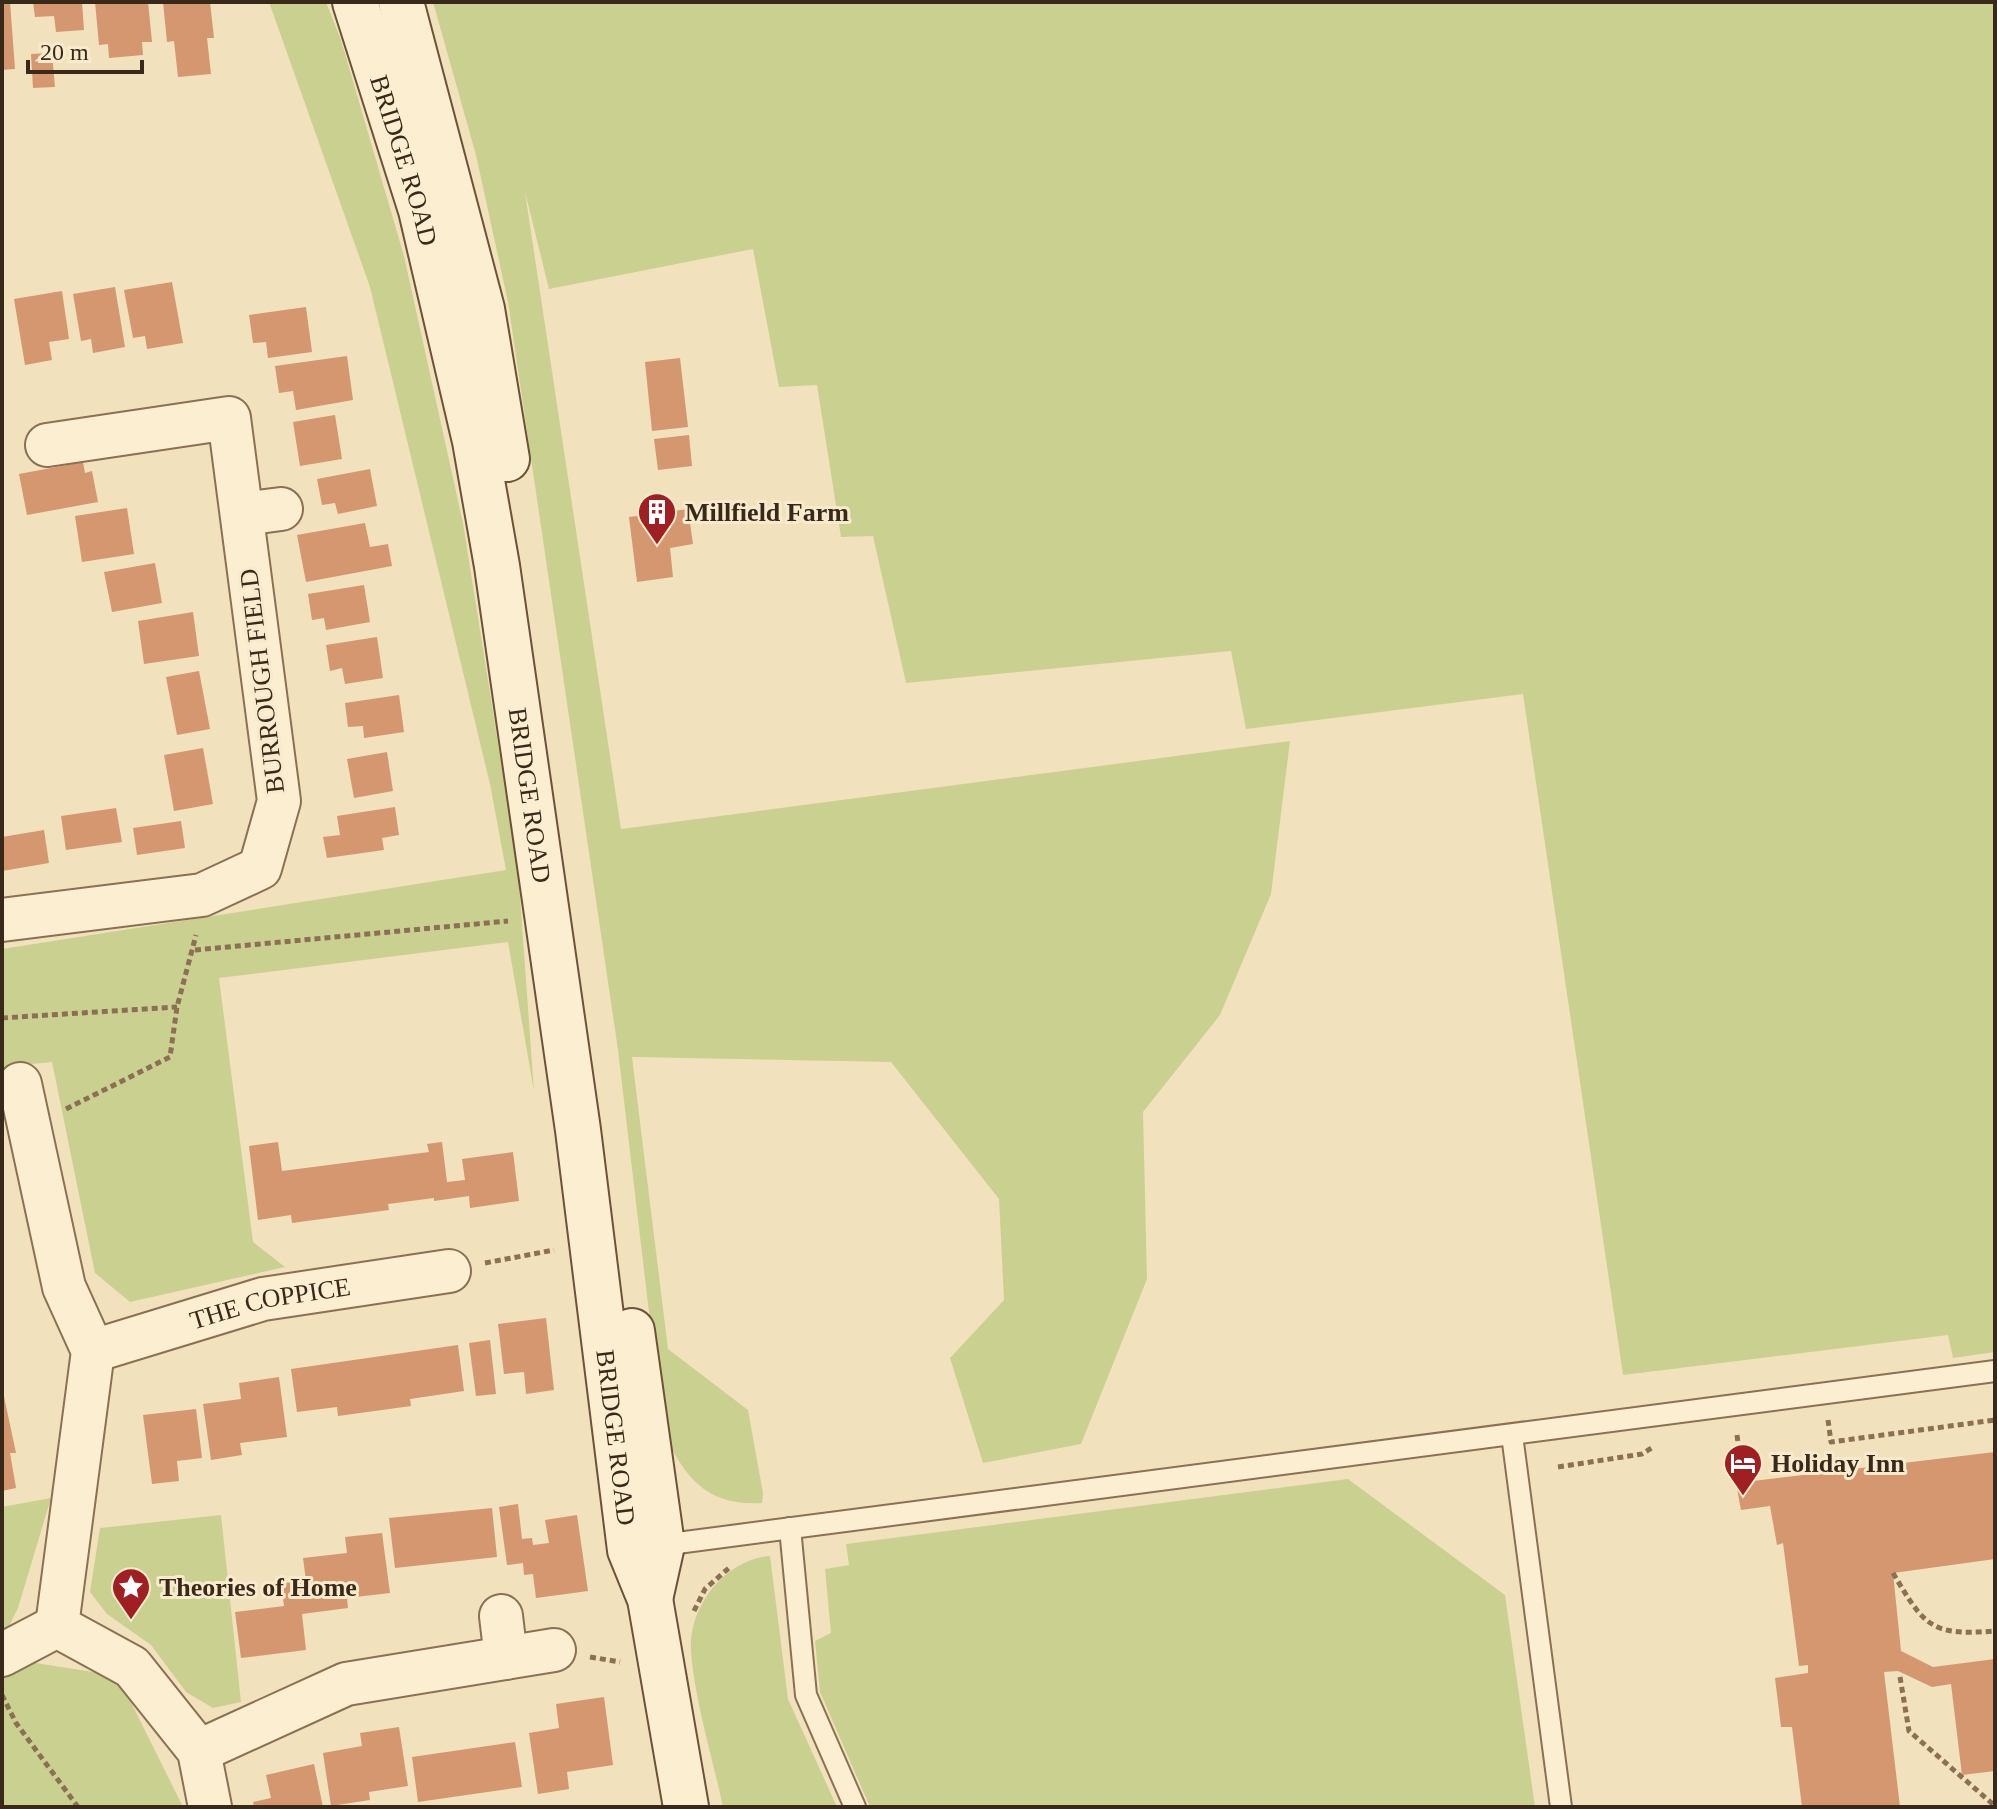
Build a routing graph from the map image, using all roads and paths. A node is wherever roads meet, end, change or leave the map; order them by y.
1 (355, 2) edge
2 (401, 2) edge
3 (47, 445) dead end
4 (2, 920) edge
5 (515, 920) dead end
6 (177, 1007) junction
7 (2, 1018) edge
8 (20, 1084) dead end
9 (30, 1128) junction
10 (565, 1248) dead end
11 (450, 1273) joint
12 (93, 1351) junction
13 (1995, 1371) edge
14 (1827, 1414) dead end
15 (1995, 1420) edge
16 (1736, 1426) dead end
17 (1512, 1435) junction
18 (1664, 1441) dead end
19 (1558, 1467) dead end
20 (1743, 1482) dead end
21 (790, 1528) junction
22 (662, 1545) junction
23 (1893, 1573) dead end
24 (650, 1599) junction
25 (501, 1616) dead end
26 (57, 1626) junction
27 (1995, 1631) edge
28 (554, 1650) dead end
29 (2, 1655) edge
30 (506, 1658) junction
31 (1900, 1677) dead end
32 (2, 1695) edge
33 (199, 1751) junction
34 (1995, 1806) edge
35 (78, 1807) edge
36 (210, 1807) edge
37 (686, 1807) edge
38 (855, 1807) edge
39 (1561, 1807) edge

1 - 24 main road, BRIDGE ROAD
2 - 22 main road, BRIDGE ROAD
3 - 4 street, BURROUGH FIELD
5 - 6 path
6 - 7 path
6 - 9 path
8 - 9 street
9 - 12 street
10 - 11 path
11 - 12 street, THE COPPICE
12 - 26 street
13 - 17 lane
14 - 15 path
16 - 20 path
17 - 21 lane
17 - 39 lane
18 - 19 path
21 - 22 lane
21 - 38 lane
22 - 24 main road, BRIDGE ROAD
23 - 27 path
24 - 37 main road, BRIDGE ROAD
25 - 30 street
26 - 29 street
26 - 33 street
28 - 30 street
30 - 33 street
31 - 34 path
32 - 35 path
33 - 36 street

